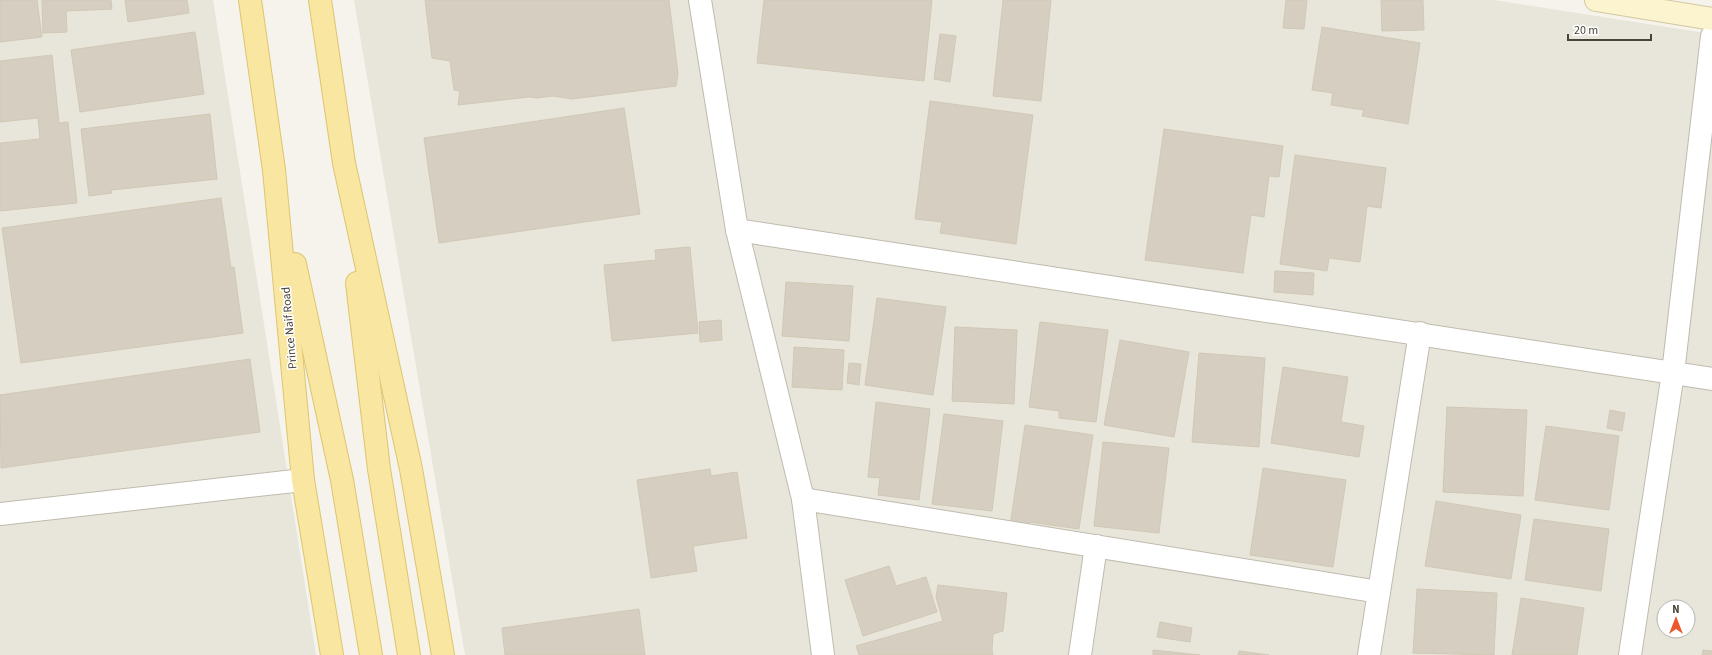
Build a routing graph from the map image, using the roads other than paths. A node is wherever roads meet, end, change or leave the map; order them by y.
1 (250, 0) edge
2 (320, 0) edge
3 (700, 0) edge
4 (1596, 0) edge
5 (1712, 19) edge
6 (1712, 36) edge
7 (344, 163) junction
8 (274, 170) junction
9 (737, 230) junction
10 (1420, 333) junction
11 (1673, 373) junction
12 (1712, 379) edge
13 (303, 480) junction
14 (803, 499) junction
15 (0, 514) edge
16 (1096, 546) junction
17 (1379, 592) junction
18 (332, 655) edge
19 (371, 655) edge
20 (409, 655) edge
21 (443, 655) edge
22 (822, 655) edge
23 (1080, 655) edge
24 (1369, 655) edge
25 (1630, 655) edge

1 - 8 main road, Prince Naif Road
2 - 7 main road
3 - 9 street
4 - 5 street
6 - 11 street
7 - 20 main road
7 - 21 main road
8 - 13 main road, Prince Naif Road
8 - 19 main road
9 - 10 street
9 - 14 street
10 - 11 street
10 - 17 street
11 - 12 street
11 - 25 street
13 - 15 street
13 - 18 main road, Prince Naif Road
14 - 16 street
14 - 22 street
16 - 17 street
16 - 23 street
17 - 24 street

